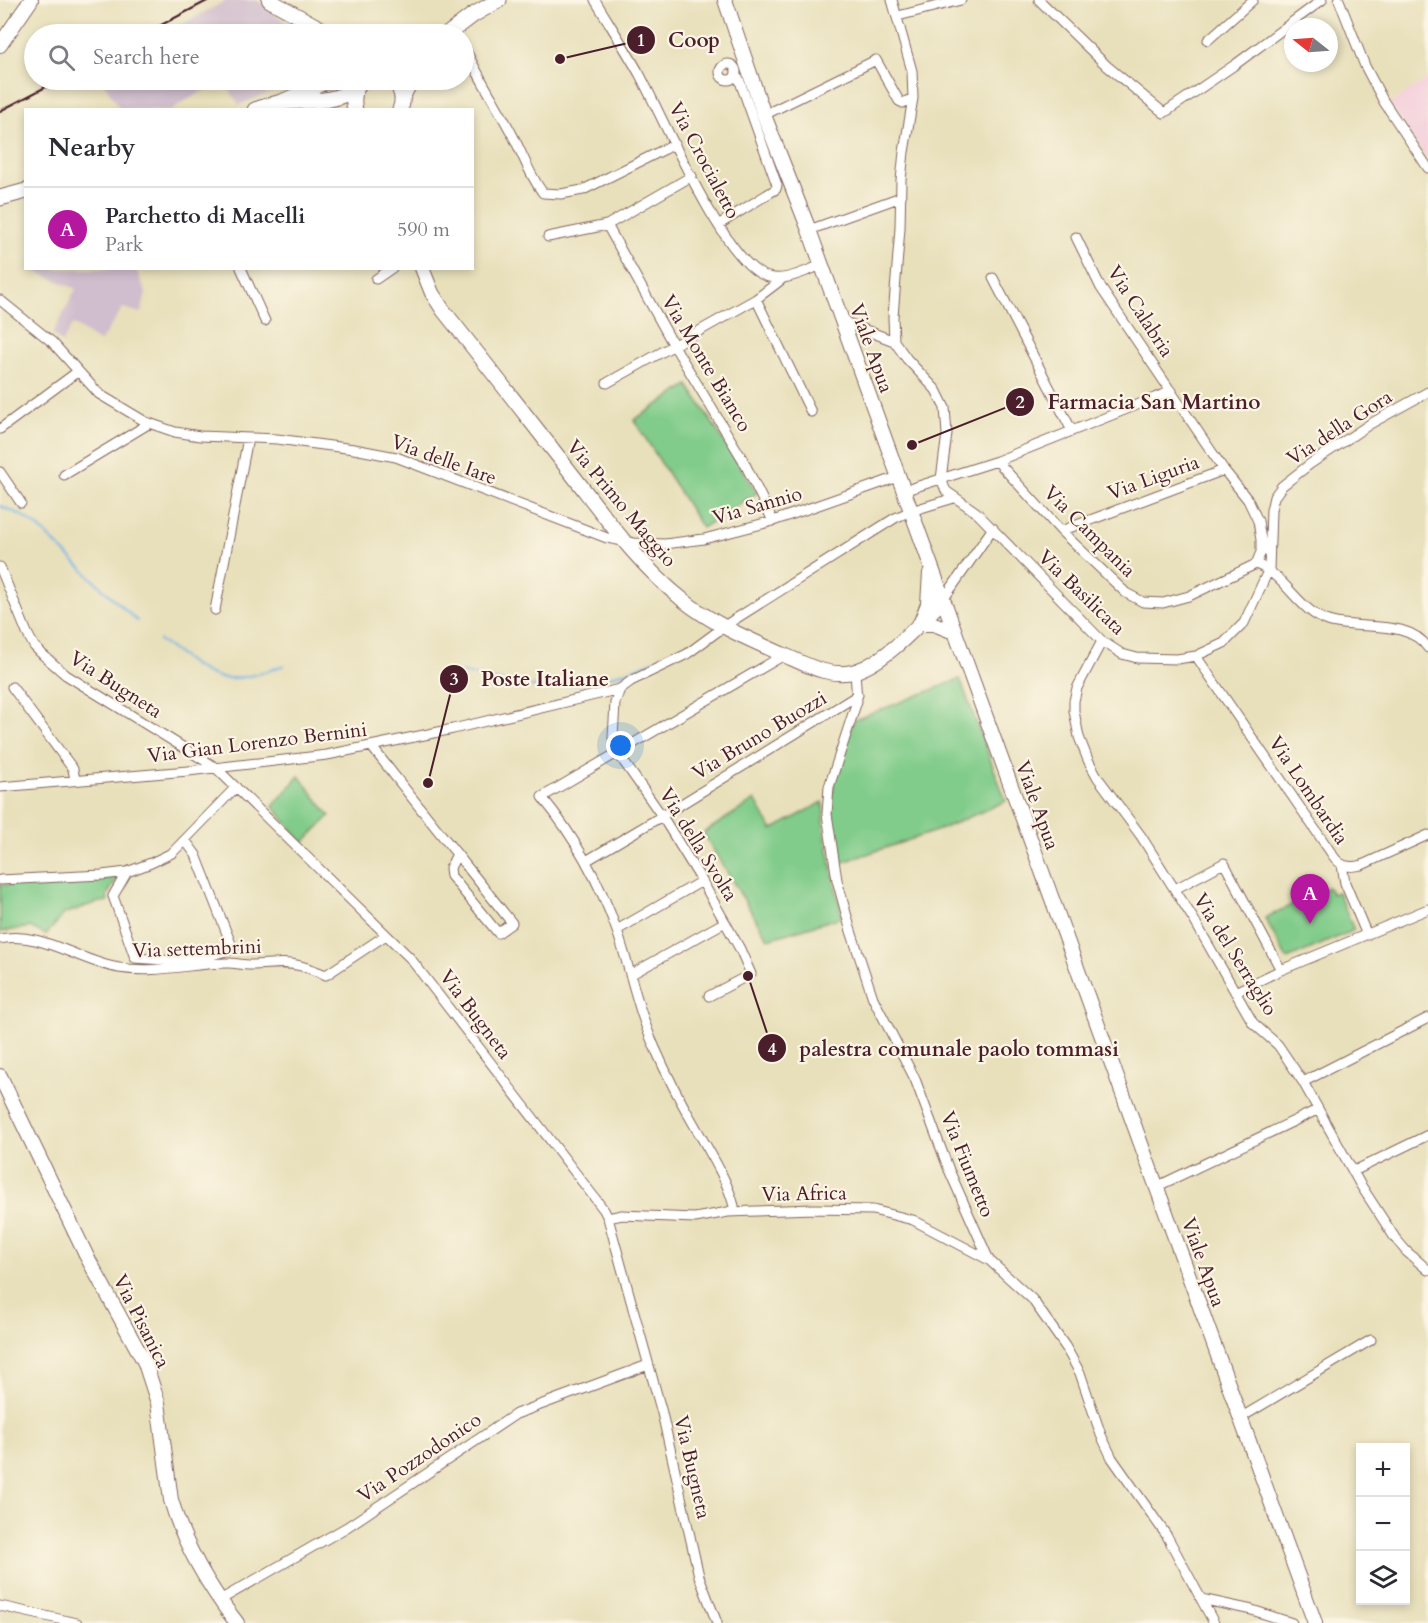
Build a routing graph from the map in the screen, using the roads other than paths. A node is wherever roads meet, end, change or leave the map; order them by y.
1 (31, 0) edge
2 (268, 0) edge
3 (500, 0) edge
4 (595, 0) edge
5 (725, 0) edge
6 (892, 0) edge
7 (961, 0) edge
8 (1039, 0) edge
9 (1253, 0) edge
10 (1322, 0) edge
11 (1339, 0) edge
12 (898, 16) junction
13 (301, 17) junction
14 (301, 24) edge
15 (313, 24) edge
16 (323, 24) edge
17 (463, 24) edge
18 (1208, 40) dead end
19 (0, 45) edge
20 (474, 67) edge
21 (735, 76) dead end
22 (312, 90) edge
23 (350, 90) edge
24 (356, 90) edge
25 (913, 98) junction
26 (282, 106) edge
27 (265, 108) edge
28 (356, 108) edge
29 (764, 115) junction
30 (675, 144) junction
31 (1428, 168) edge
32 (692, 176) junction
33 (24, 192) edge
34 (901, 197) junction
35 (0, 198) edge
36 (607, 225) junction
37 (718, 225) junction
38 (809, 230) junction
39 (548, 237) dead end
40 (1076, 237) dead end
41 (822, 265) junction
42 (242, 270) edge
43 (389, 270) edge
44 (423, 270) edge
45 (993, 278) dead end
46 (376, 279) dead end
47 (781, 280) junction
48 (756, 299) junction
49 (0, 300) edge
50 (266, 321) dead end
51 (842, 321) junction
52 (894, 341) junction
53 (674, 344) junction
54 (77, 372) junction
55 (607, 382) dead end
56 (1172, 391) junction
57 (1428, 393) edge
58 (811, 412) dead end
59 (150, 423) junction
60 (0, 429) edge
61 (1072, 431) junction
62 (248, 438) junction
63 (997, 461) junction
64 (1224, 470) junction
65 (0, 472) edge
66 (64, 476) dead end
67 (898, 477) junction
68 (941, 479) junction
69 (903, 491) junction
70 (954, 498) junction
71 (21, 503) dead end
72 (911, 511) junction
73 (1271, 520) junction
74 (773, 521) junction
75 (1258, 521) junction
76 (993, 528) junction
77 (1061, 531) junction
78 (622, 540) junction
79 (1256, 564) junction
80 (930, 565) junction
81 (0, 567) edge
82 (1269, 569) junction
83 (943, 600) junction
84 (214, 610) dead end
85 (920, 624) junction
86 (724, 628) junction
87 (954, 632) junction
88 (1102, 641) junction
89 (1428, 648) edge
90 (784, 655) junction
91 (1196, 657) junction
92 (855, 671) junction
93 (12, 687) dead end
94 (620, 689) junction
95 (858, 695) junction
96 (372, 747) junction
97 (617, 752) junction
98 (215, 767) junction
99 (75, 780) junction
100 (0, 787) edge
101 (236, 787) junction
102 (662, 816) junction
103 (1428, 836) edge
104 (185, 840) junction
105 (457, 854) junction
106 (586, 861) junction
107 (1342, 865) junction
108 (127, 872) junction
109 (0, 880) edge
110 (702, 882) junction
111 (1175, 889) junction
112 (1428, 909) edge
113 (725, 922) junction
114 (617, 930) junction
115 (386, 935) junction
116 (1367, 935) junction
117 (0, 939) edge
118 (1281, 970) junction
119 (630, 975) junction
120 (1235, 992) junction
121 (709, 996) dead end
122 (1428, 1018) edge
123 (0, 1076) edge
124 (1303, 1082) junction
125 (1317, 1110) junction
126 (1428, 1136) edge
127 (1354, 1171) junction
128 (1156, 1187) junction
129 (728, 1212) junction
130 (608, 1218) junction
131 (989, 1260) junction
132 (1428, 1270) edge
133 (1371, 1340) dead end
134 (648, 1365) junction
135 (1240, 1418) junction
136 (1201, 1599) junction
137 (220, 1600) junction
138 (0, 1606) edge
139 (77, 1623) edge
140 (237, 1623) edge
141 (717, 1623) edge
142 (1215, 1623) edge
143 (1292, 1623) edge
144 (1315, 1623) edge

1 - 19 street
2 - 13 street
2 - 14 street
3 - 17 main road
4 - 30 street, Via Crocialetto
5 - 29 street, Viale Apua
6 - 12 street
7 - 12 street
8 - 10 street
9 - 18 street
11 - 31 street
12 - 25 street
13 - 15 street
13 - 16 street
20 - 30 street
21 - 37 street
22 - 26 street
23 - 26 main road
24 - 28 main road
25 - 29 street
25 - 34 street
26 - 27 main road
29 - 38 street, Viale Apua
30 - 32 street, Via Crocialetto
32 - 36 street
32 - 37 street, Via Crocialetto
33 - 35 main road
34 - 38 street
34 - 52 street
36 - 39 street
36 - 53 street, Via Monte Bianco
37 - 47 street, Via Crocialetto
38 - 41 street, Viale Apua
40 - 56 street, Via Calabria
41 - 47 street
41 - 51 street, Viale Apua
42 - 50 street
43 - 46 street
44 - 78 street, Via Primo Maggio
45 - 61 street
47 - 48 street
48 - 53 street
48 - 58 street
49 - 54 street, Via delle Iare
51 - 52 street
51 - 67 street, Viale Apua
52 - 68 street
53 - 55 street
53 - 74 street, Via Monte Bianco
54 - 59 street, Via delle Iare
54 - 60 street
56 - 61 street
56 - 64 street, Via Calabria
57 - 73 street, Via della Gora
59 - 62 street, Via delle Iare
59 - 66 street
61 - 63 street
62 - 78 street, Via delle Iare
62 - 84 street
63 - 68 street
63 - 77 street, Via Campania
64 - 75 street, Via Calabria
64 - 77 street, Via Liguria
65 - 71 street
67 - 69 street, Viale Apua
67 - 74 street, Via Sannio
68 - 69 street
68 - 70 street, Via Basilicata
69 - 72 street, Viale Apua
70 - 72 street
70 - 76 street, Via Basilicata
72 - 80 street, Viale Apua
72 - 86 street, Via Gian Lorenzo Bernini
73 - 75 street
73 - 82 street, Via della Gora
74 - 78 street, Via Sannio
75 - 79 street, Via Calabria
76 - 83 street
76 - 88 street, Via Basilicata
77 - 79 street, Via Campania
78 - 86 street, Via Primo Maggio
79 - 82 street
80 - 83 street, Viale Apua
80 - 85 street
81 - 98 street, Via Bugneta
82 - 89 street
82 - 91 street, Via Basilicata
83 - 85 street, Via Primo Maggio
83 - 87 street, Viale Apua
85 - 87 street
85 - 92 street, Via Primo Maggio
86 - 90 street, Via Primo Maggio
86 - 94 street, Via Gian Lorenzo Bernini
87 - 128 street, Viale Apua
88 - 91 street, Via Basilicata
88 - 111 street, Via del Serraglio
90 - 92 street, Via Primo Maggio
90 - 97 street
91 - 107 street, Via Lombardia
92 - 95 street, Via Fiumetto
93 - 99 street
94 - 96 street, Via Gian Lorenzo Bernini
94 - 97 street, Via della Svolta
95 - 102 street, Via Bruno Buozzi
95 - 131 street, Via Fiumetto
96 - 98 street, Via Gian Lorenzo Bernini
96 - 105 street
97 - 102 street, Via della Svolta
97 - 106 street
98 - 99 street, Via Gian Lorenzo Bernini
98 - 101 street, Via Bugneta
99 - 100 street, Via Gian Lorenzo Bernini
101 - 104 street
101 - 115 street, Via Bugneta
102 - 106 street, Via Bruno Buozzi
102 - 110 street, Via della Svolta
103 - 107 street, Via Lombardia
104 - 108 street
104 - 108 street
105 - 105 street
106 - 114 street
107 - 116 street
108 - 109 street
110 - 113 street, Via della Svolta
110 - 114 street
111 - 118 street
111 - 120 street, Via del Serraglio
112 - 116 street
113 - 119 street
113 - 121 street, Via della Svolta
114 - 119 street
115 - 117 street, Via settembrini
115 - 130 street, Via Bugneta
116 - 118 street
118 - 120 street
119 - 129 street
120 - 124 street, Via del Serraglio
122 - 124 street
123 - 137 street, Via Pisanica
124 - 125 street, Via del Serraglio
125 - 127 street, Via del Serraglio
125 - 128 street
126 - 127 street
127 - 132 street, Via del Serraglio
128 - 135 street, Viale Apua
129 - 130 street, Via Africa
129 - 131 street, Via Africa
130 - 134 street, Via Bugneta
131 - 136 street, Via Fiumetto
133 - 135 street
134 - 137 street, Via Pozzodonico
134 - 141 street, Via Bugneta
135 - 144 street, Viale Apua
136 - 142 street, Via Fiumetto
136 - 143 street
137 - 140 street, Via Pisanica
138 - 139 street

